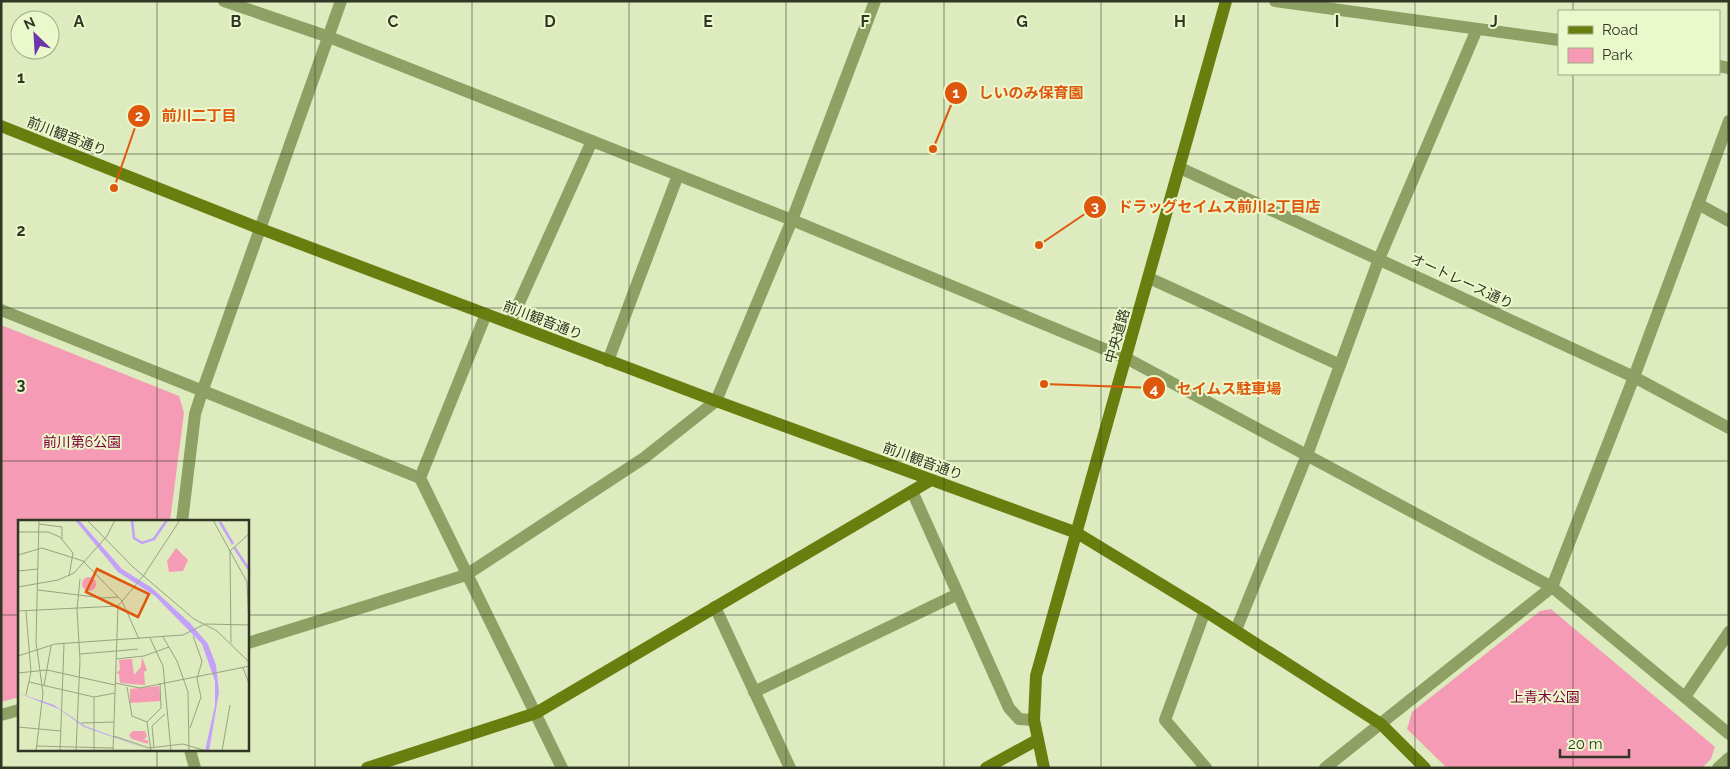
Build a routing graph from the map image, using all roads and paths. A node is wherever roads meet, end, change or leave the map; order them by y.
1 (224, 1) edge
2 (341, 1) edge
3 (875, 1) edge
4 (1226, 1) edge
5 (1275, 1) edge
6 (1477, 29) junction
7 (329, 37) junction
8 (1558, 40) edge
9 (1729, 121) edge
10 (1, 126) edge
11 (592, 141) junction
12 (1180, 168) junction
13 (678, 175) junction
14 (1698, 204) junction
15 (792, 220) junction
16 (1729, 221) edge
17 (261, 228) junction
18 (1379, 259) junction
19 (1149, 278) junction
20 (1, 310) edge
21 (486, 314) junction
22 (510, 323) junction
23 (1126, 358) junction
24 (608, 361) junction
25 (1340, 365) junction
26 (1634, 377) junction
27 (202, 392) junction
28 (716, 402) junction
29 (1729, 428) edge
30 (1307, 455) junction
31 (420, 478) junction
32 (931, 480) junction
33 (912, 491) junction
34 (182, 520) edge
35 (1077, 533) junction
36 (466, 574) junction
37 (1552, 587) junction
38 (958, 594) junction
39 (715, 607) junction
40 (1206, 611) junction
41 (1236, 630) junction
42 (1729, 632) edge
43 (249, 643) edge
44 (754, 692) junction
45 (1685, 697) junction
46 (18, 710) edge
47 (536, 713) junction
48 (1, 715) edge
49 (1034, 720) junction
50 (1381, 724) junction
51 (1729, 734) edge
52 (1037, 740) junction
53 (191, 752) edge
54 (1729, 758) edge
55 (371, 767) edge
56 (195, 768) edge
57 (562, 768) edge
58 (790, 768) edge
59 (986, 768) edge
60 (1044, 768) edge
61 (1206, 768) edge
62 (1325, 768) edge
63 (1425, 768) edge
64 (1718, 768) edge

1 - 7 street
2 - 7 street
3 - 15 street
4 - 12 street, 中央道路
5 - 6 street
6 - 8 street
6 - 18 street
7 - 11 street
7 - 17 street
9 - 14 street
10 - 17 street, 前川観音通り
11 - 13 street
11 - 22 street
12 - 18 street, オートレース通り
12 - 19 street, 中央道路
13 - 15 street
13 - 24 street
14 - 16 street
14 - 26 street
15 - 23 street
15 - 28 street
17 - 21 street, 前川観音通り
17 - 27 street
18 - 25 street
18 - 26 street, オートレース通り
19 - 23 street, 中央道路
19 - 25 street
20 - 27 street
21 - 22 street, 前川観音通り
21 - 31 street
22 - 24 street, 前川観音通り
23 - 30 street
23 - 35 street, 中央道路
24 - 28 street, 前川観音通り
25 - 30 street
26 - 29 street, オートレース通り
26 - 37 street
27 - 31 street
27 - 34 street
28 - 32 street, 前川観音通り
28 - 36 street
30 - 37 street
30 - 41 street
31 - 36 street
32 - 33 street
32 - 35 street, 前川観音通り
33 - 38 street
33 - 39 street
35 - 40 street, 前川観音通り
35 - 49 street, 中央道路
36 - 43 street
36 - 47 street
37 - 45 street
37 - 50 street
38 - 44 street
38 - 49 street
39 - 44 street
39 - 47 street
40 - 41 street, 前川観音通り
40 - 61 street
41 - 50 street, 前川観音通り
42 - 45 street
44 - 58 street
45 - 51 street
46 - 48 street
47 - 55 street
47 - 57 street
49 - 52 street, 中央道路
50 - 62 street
50 - 63 street, 前川観音通り
52 - 59 street
52 - 60 street, 中央道路
53 - 56 street
54 - 64 street

